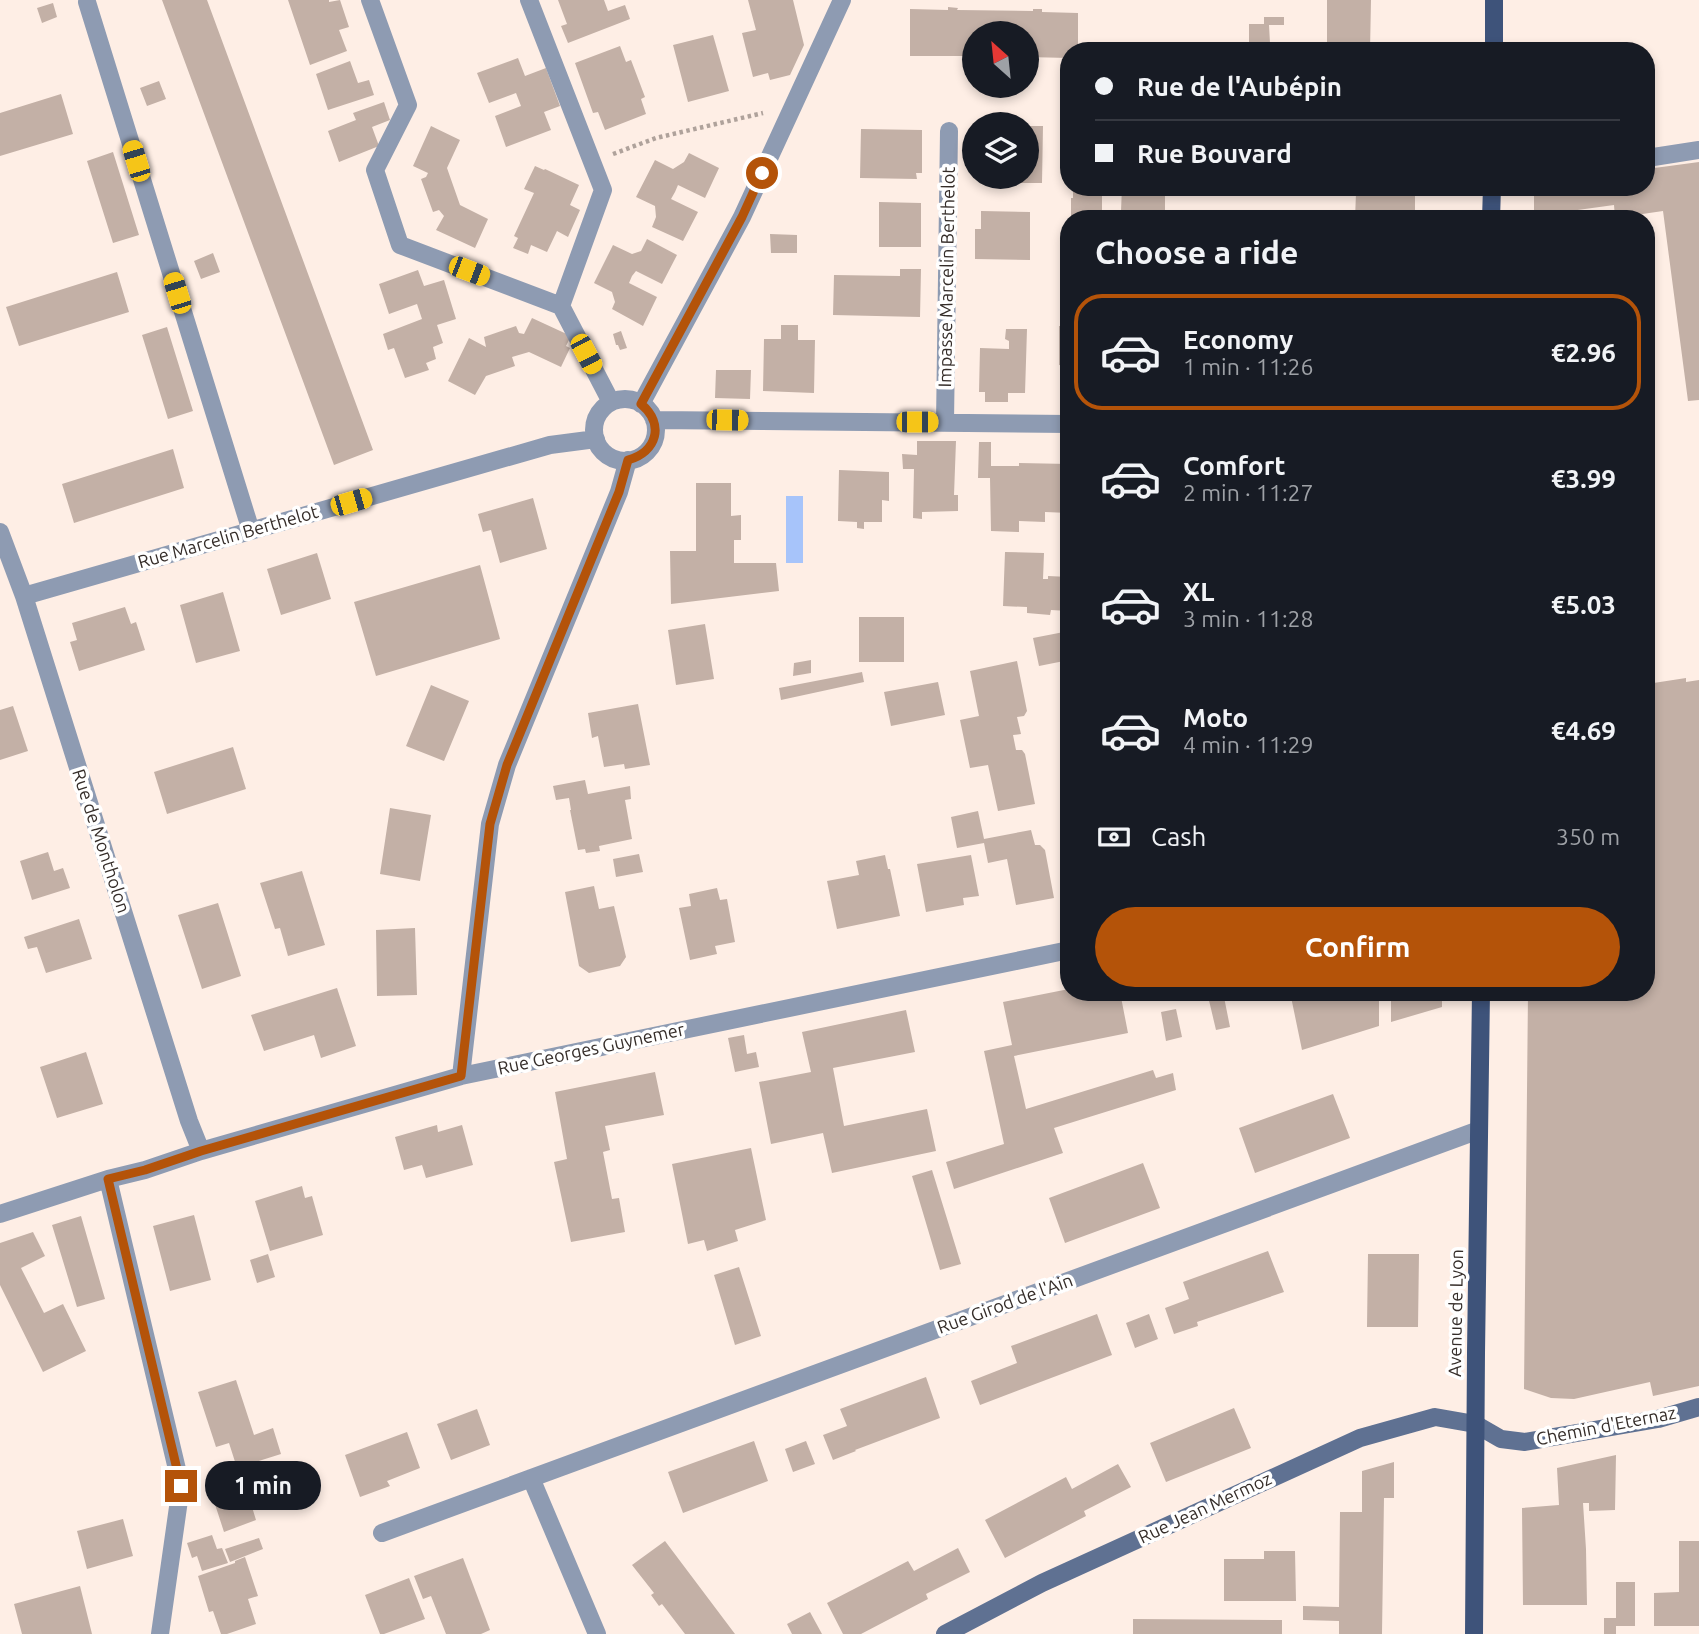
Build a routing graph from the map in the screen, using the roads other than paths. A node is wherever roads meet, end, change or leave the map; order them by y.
1 (370, 0) edge
2 (529, 0) edge
3 (842, 0) edge
4 (1494, 0) edge
5 (87, 2) dead end
6 (1494, 42) edge
7 (949, 131) dead end
8 (1699, 150) edge
9 (1655, 157) edge
10 (561, 306) junction
11 (611, 402) junction
12 (641, 404) junction
13 (654, 420) junction
14 (944, 422) junction
15 (1060, 424) edge
16 (596, 439) junction
17 (628, 460) junction
18 (251, 531) junction
19 (0, 532) edge
20 (24, 596) junction
21 (1060, 952) edge
22 (1481, 1001) edge
23 (461, 1076) junction
24 (1479, 1130) junction
25 (201, 1151) junction
26 (108, 1179) junction
27 (0, 1214) edge
28 (1699, 1407) edge
29 (1475, 1424) junction
30 (531, 1478) junction
31 (382, 1533) dead end
32 (160, 1634) edge
33 (597, 1634) edge
34 (945, 1634) edge
35 (1474, 1634) edge

1 - 10 street
2 - 10 street
3 - 12 street
4 - 6 main road
5 - 18 street
7 - 14 street, Impasse Marcelin Berthelot
8 - 9 street
10 - 11 street
11 - 12 street
11 - 16 street
12 - 13 street
13 - 14 street
13 - 17 street
14 - 15 street
16 - 17 street
16 - 18 street, Rue Marcelin Berthelot
17 - 23 street
18 - 20 street, Rue Marcelin Berthelot
19 - 20 street, Rue de Montholon
20 - 25 street, Rue de Montholon
21 - 23 street, Rue Georges Guynemer
22 - 24 main road, Avenue de Lyon
23 - 25 street, Rue Georges Guynemer
24 - 29 main road, Avenue de Lyon
24 - 30 street, Rue Girod de l'Ain
25 - 26 street, Rue Georges Guynemer
26 - 27 street, Rue Georges Guynemer
26 - 32 street
28 - 29 street, Chemin d'Eternaz
29 - 34 street, Rue Jean Mermoz
29 - 35 main road, Avenue de Lyon
30 - 31 street, Rue Girod de l'Ain
30 - 33 street

